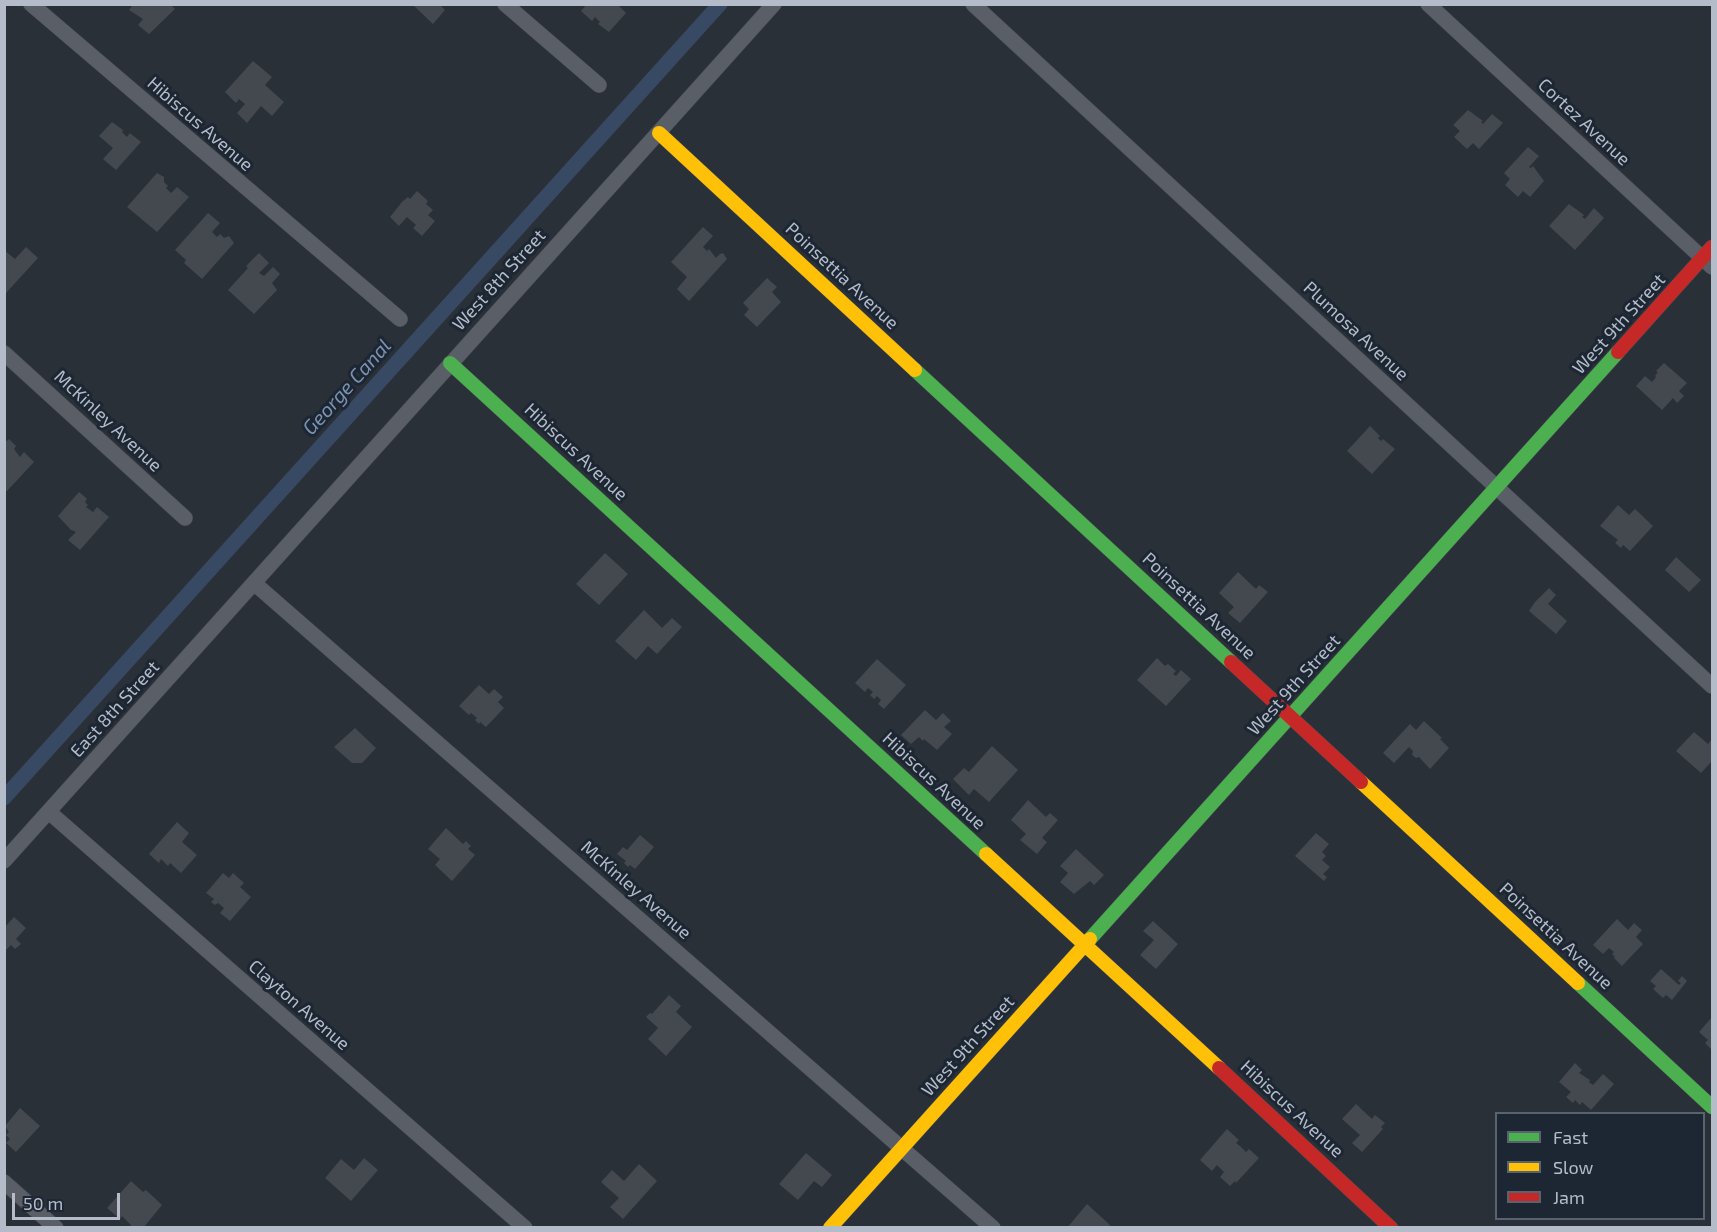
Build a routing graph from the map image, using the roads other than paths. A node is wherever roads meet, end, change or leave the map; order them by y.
1 (31, 4) edge
2 (505, 4) edge
3 (774, 4) edge
4 (973, 4) edge
5 (1428, 4) edge
6 (599, 85) dead end
7 (658, 133) junction
8 (1709, 258) edge
9 (400, 319) dead end
10 (4, 352) edge
11 (450, 363) junction
12 (1497, 487) junction
13 (185, 518) dead end
14 (254, 582) junction
15 (1713, 686) edge
16 (1290, 717) junction
17 (49, 812) junction
18 (4, 861) edge
19 (1083, 944) junction
20 (1713, 1107) edge
21 (902, 1147) junction
22 (4, 1182) edge
23 (56, 1227) edge
24 (525, 1227) edge
25 (830, 1227) edge
26 (993, 1227) edge
27 (1391, 1227) edge

1 - 9 street, Hibiscus Avenue
2 - 6 street
3 - 7 street, West 8th Street
4 - 12 street, Plumosa Avenue
5 - 8 street, Cortez Avenue
7 - 11 street, West 8th Street
7 - 16 street, Poinsettia Avenue
8 - 12 street, West 9th Street
10 - 13 street, McKinley Avenue
11 - 14 street, West 8th Street
11 - 19 street, Hibiscus Avenue
12 - 15 street, Plumosa Avenue
12 - 16 street, West 9th Street
14 - 17 street, East 8th Street
14 - 21 street, McKinley Avenue
16 - 19 street, West 9th Street
16 - 20 street, Poinsettia Avenue
17 - 18 street, East 8th Street
17 - 24 street, Clayton Avenue
19 - 21 street, West 9th Street
19 - 27 street, Hibiscus Avenue
21 - 25 street, West 9th Street
21 - 26 street, McKinley Avenue
22 - 23 street

